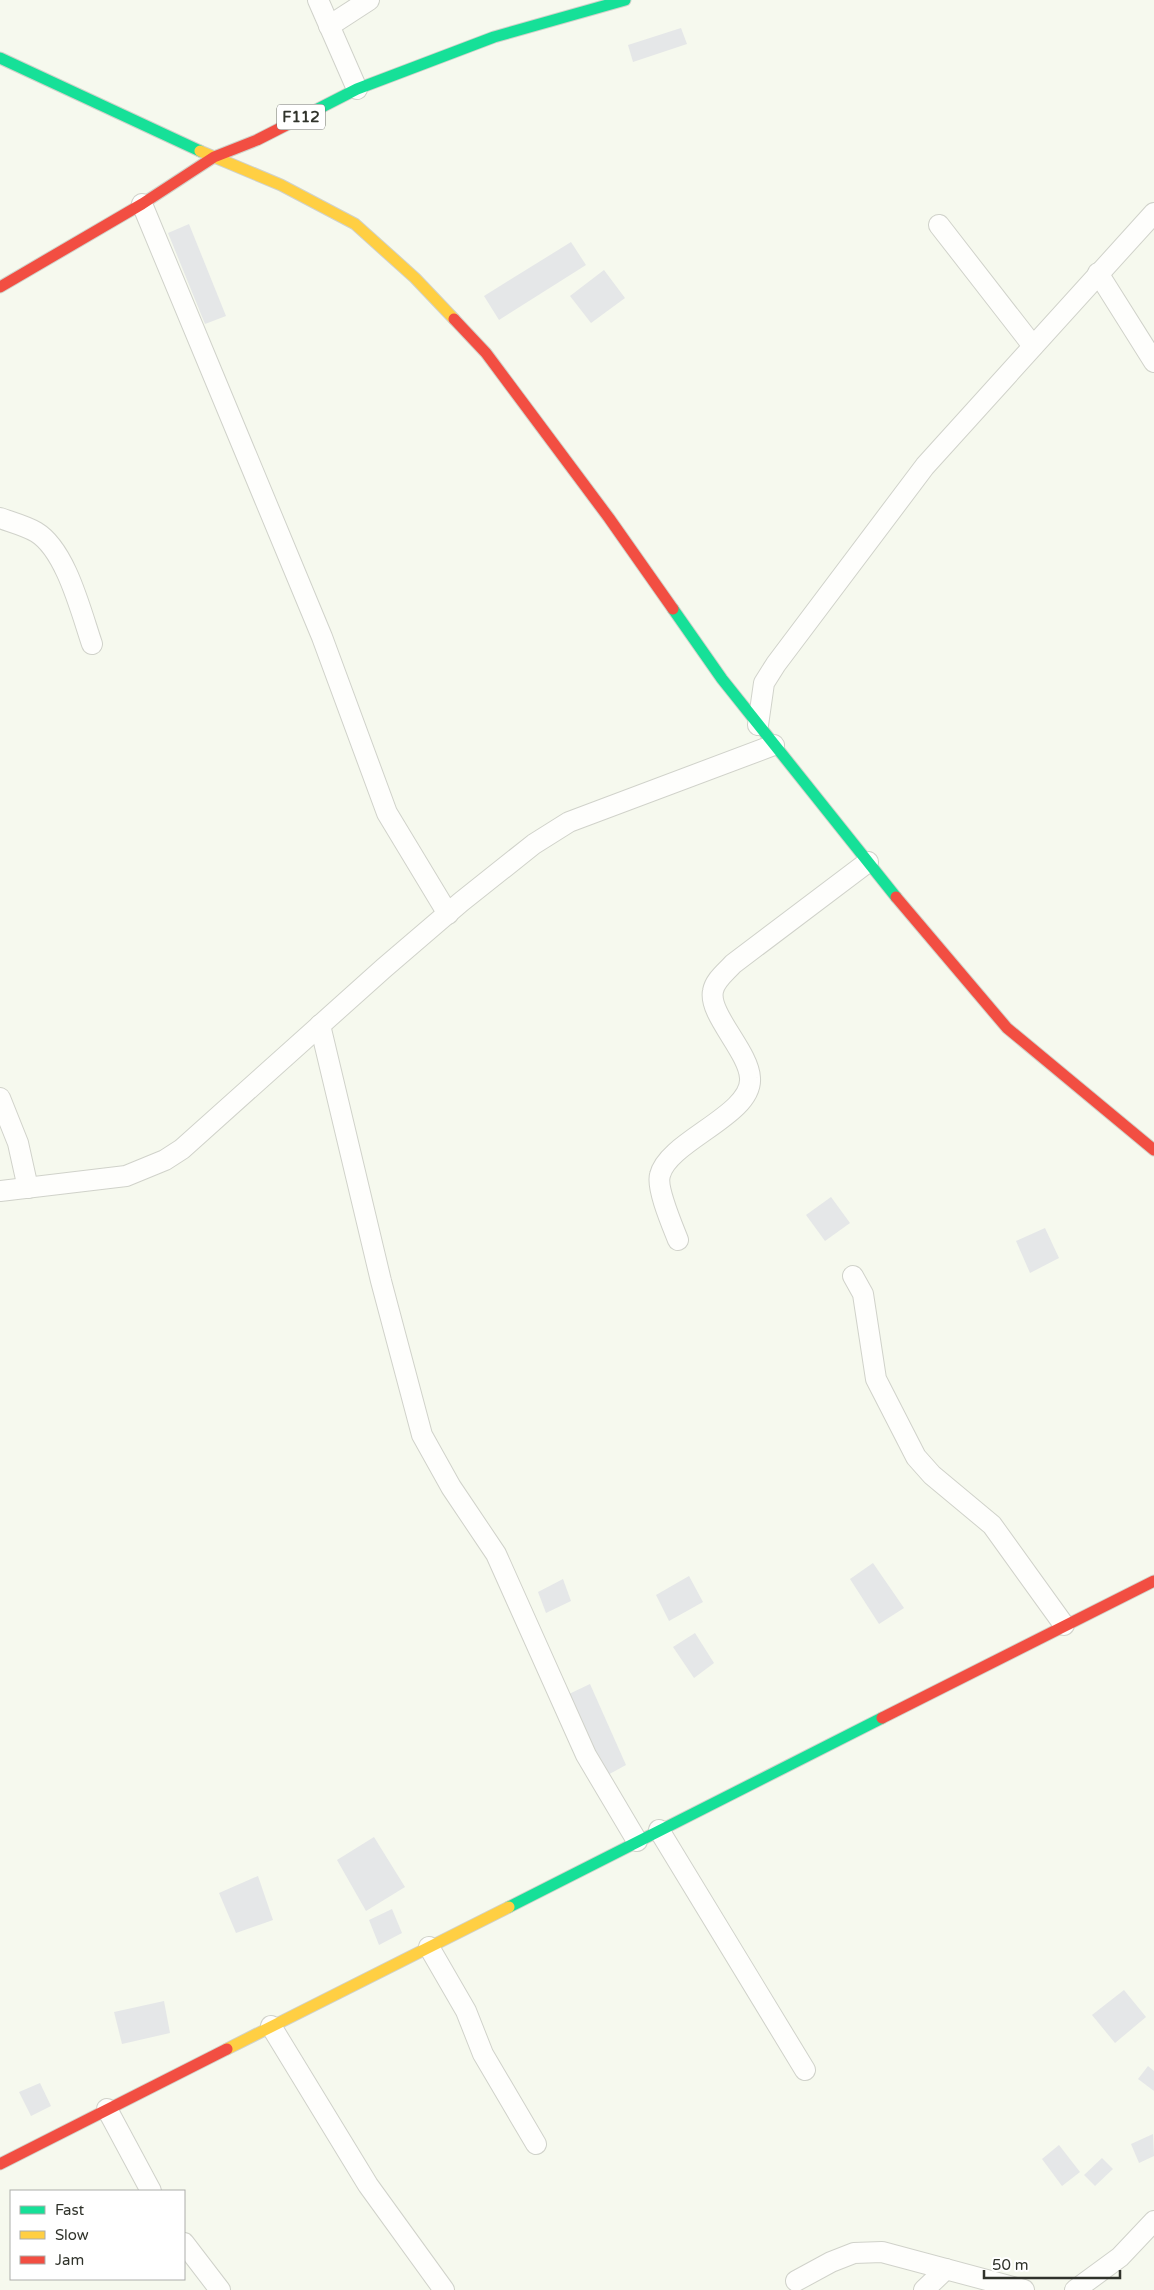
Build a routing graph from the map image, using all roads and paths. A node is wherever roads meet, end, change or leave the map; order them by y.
1 (318, 0) edge
2 (369, 0) edge
3 (626, 0) edge
4 (329, 26) junction
5 (0, 58) edge
6 (357, 88) junction
7 (214, 157) junction
8 (142, 204) junction
9 (1154, 213) edge
10 (939, 225) dead end
11 (1098, 273) junction
12 (0, 287) edge
13 (1032, 346) junction
14 (1154, 362) edge
15 (0, 518) edge
16 (92, 644) dead end
17 (758, 725) junction
18 (774, 745) junction
19 (868, 862) junction
20 (448, 914) junction
21 (320, 1025) junction
22 (0, 1098) edge
23 (1154, 1150) edge
24 (28, 1188) junction
25 (0, 1191) edge
26 (678, 1240) dead end
27 (853, 1276) dead end
28 (1154, 1580) edge
29 (1064, 1625) junction
30 (659, 1830) junction
31 (637, 1841) junction
32 (429, 1946) junction
33 (271, 2026) junction
34 (805, 2070) dead end
35 (107, 2109) junction
36 (536, 2144) dead end
37 (0, 2164) edge
38 (150, 2190) edge
39 (1154, 2221) edge
40 (185, 2243) edge
41 (946, 2268) junction
42 (796, 2281) dead end
43 (220, 2290) edge
44 (444, 2290) edge
45 (924, 2290) edge
46 (1024, 2290) edge
47 (1075, 2290) edge

1 - 4 street
2 - 4 street
3 - 6 main road, F112
4 - 6 street
5 - 7 main road
6 - 7 main road, F112
7 - 8 main road, F112
7 - 17 main road
8 - 12 main road, F112
8 - 20 street
9 - 11 street
10 - 13 street
11 - 13 street
11 - 14 street
13 - 17 street
15 - 16 street
17 - 18 main road
18 - 19 main road
18 - 20 street
19 - 23 main road
19 - 26 street
20 - 21 street
21 - 24 street
21 - 31 street
22 - 24 street
24 - 25 street
27 - 29 street
28 - 29 main road
29 - 30 main road
30 - 31 main road
30 - 34 street
31 - 32 main road
32 - 33 main road
32 - 36 street
33 - 35 main road
33 - 44 street
35 - 37 main road
35 - 38 street
39 - 47 street
40 - 43 street
41 - 42 street
41 - 45 street
41 - 46 street

